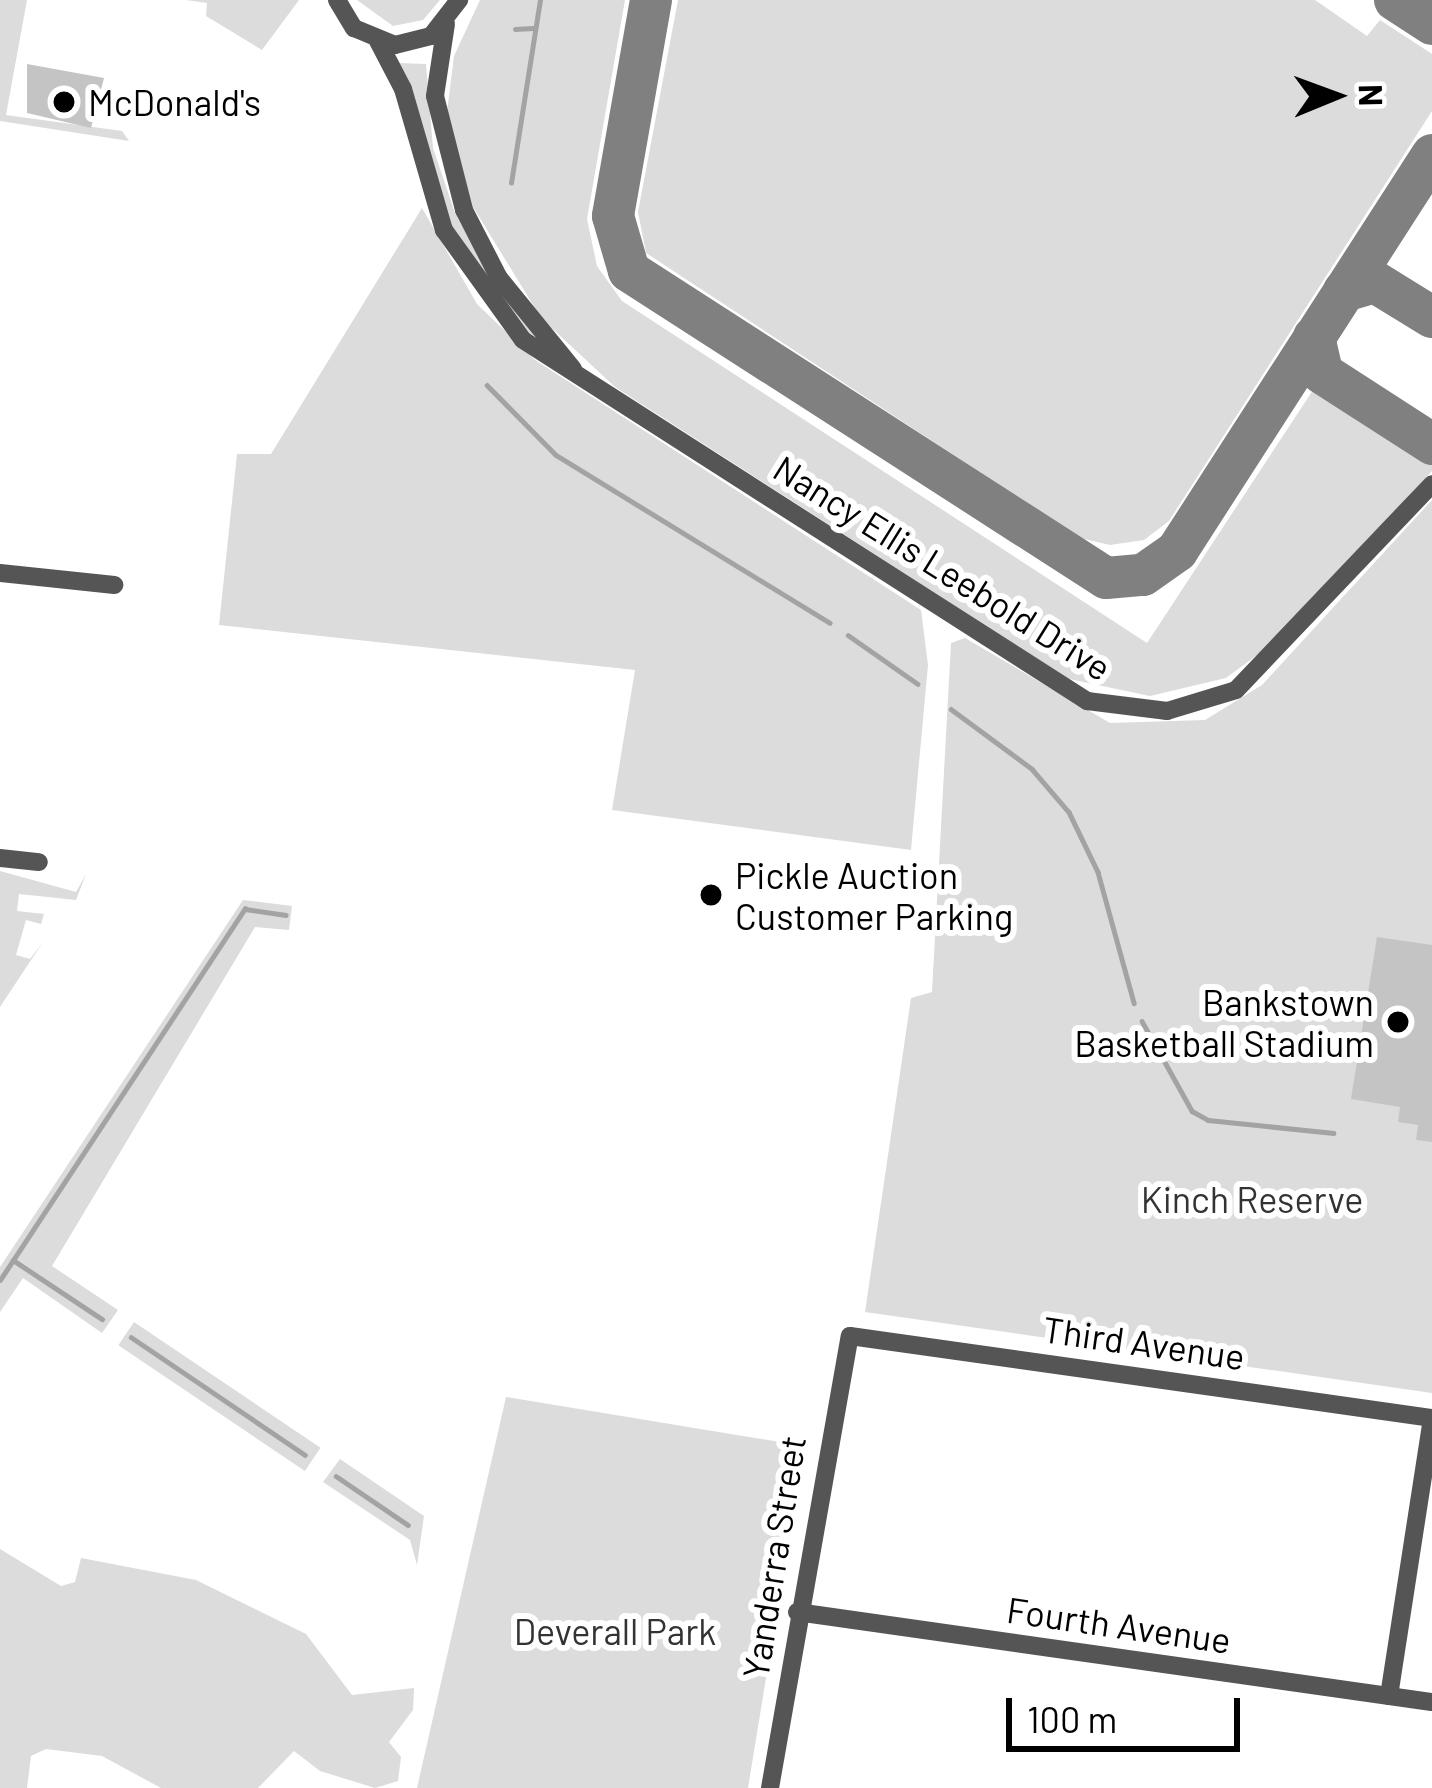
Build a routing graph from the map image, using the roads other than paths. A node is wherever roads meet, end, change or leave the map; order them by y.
1 (337, 0) edge
2 (459, 0) edge
3 (446, 24) junction
4 (377, 41) junction
5 (575, 372) junction
6 (1432, 484) edge
7 (0, 573) edge
8 (114, 585) dead end
9 (0, 858) edge
10 (39, 862) dead end
11 (846, 1338) joint
12 (1432, 1418) edge
13 (797, 1612) junction
14 (1389, 1696) junction
15 (1432, 1702) edge
16 (770, 1788) edge

1 - 4 street, Nancy Ellis Leebold Drive
2 - 3 street, Nancy Ellis Leebold Drive
3 - 4 street
3 - 5 street, Nancy Ellis Leebold Drive
4 - 5 street, Nancy Ellis Leebold Drive
5 - 6 street, Nancy Ellis Leebold Drive
7 - 8 street
9 - 10 street
11 - 12 street, Third Avenue
11 - 13 street, Yanderra Street
12 - 14 street
13 - 14 street, Fourth Avenue
13 - 16 street, Yanderra Street
14 - 15 street, Fourth Avenue

